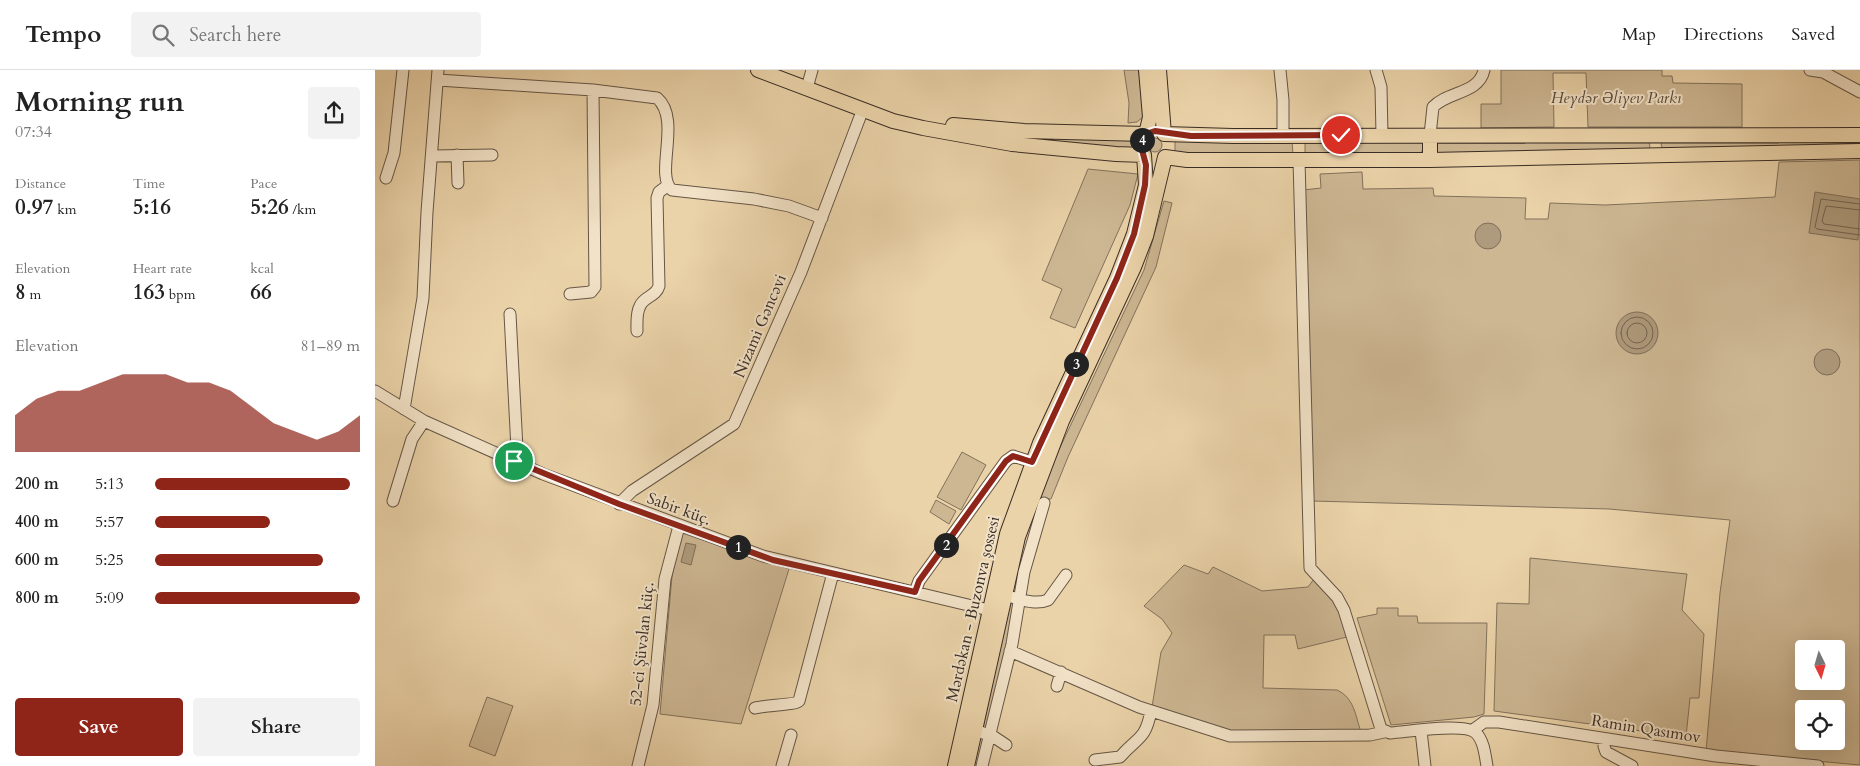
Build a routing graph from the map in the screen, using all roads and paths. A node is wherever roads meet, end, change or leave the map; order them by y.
1 (403, 70) edge
2 (757, 70) edge
3 (813, 70) edge
4 (1146, 70) edge
5 (1159, 70) edge
6 (1279, 70) edge
7 (1376, 70) edge
8 (1484, 70) edge
9 (1810, 70) edge
10 (438, 75) edge
11 (807, 88) junction
12 (593, 90) junction
13 (1860, 92) edge
14 (863, 109) junction
15 (1146, 134) junction
16 (1164, 134) junction
17 (1383, 135) junction
18 (1430, 135) junction
19 (1655, 135) junction
20 (1860, 135) edge
21 (1283, 136) junction
22 (1299, 136) junction
23 (1860, 151) edge
24 (457, 155) junction
25 (492, 155) dead end
26 (1144, 155) junction
27 (1655, 155) junction
28 (432, 156) junction
29 (1165, 157) junction
30 (1299, 160) junction
31 (1431, 160) junction
32 (386, 178) dead end
33 (458, 183) dead end
34 (667, 186) junction
35 (822, 218) junction
36 (570, 294) dead end
37 (510, 314) dead end
38 (637, 331) dead end
39 (375, 391) edge
40 (404, 409) junction
41 (424, 421) junction
42 (514, 461) junction
43 (1039, 461) junction
44 (393, 501) dead end
45 (1044, 503) dead end
46 (619, 504) junction
47 (679, 526) junction
48 (833, 573) junction
49 (1066, 575) dead end
50 (915, 592) junction
51 (1004, 595) junction
52 (1018, 599) junction
53 (989, 610) junction
54 (1010, 651) junction
55 (1061, 672) junction
56 (1057, 686) dead end
57 (755, 708) dead end
58 (1151, 711) junction
59 (975, 730) junction
60 (1473, 730) junction
61 (1421, 731) junction
62 (1384, 732) junction
63 (791, 735) dead end
64 (991, 735) junction
65 (1605, 739) junction
66 (1006, 744) dead end
67 (1095, 760) dead end
68 (638, 766) edge
69 (781, 766) edge
70 (955, 766) edge
71 (967, 766) edge
72 (983, 766) edge
73 (1425, 766) edge
74 (1487, 766) edge
75 (1632, 766) edge
76 (1818, 766) edge

1 - 32 street
2 - 11 main road
3 - 11 street
4 - 15 main road
5 - 16 main road
6 - 21 street
7 - 17 street
8 - 18 street
9 - 13 street
10 - 12 street
10 - 28 street
11 - 14 main road
12 - 34 street
12 - 36 street
14 - 15 main road
14 - 26 main road
14 - 35 street, Nizami Gəncəvi
15 - 16 main road
15 - 26 main road
16 - 21 main road
16 - 29 main road
17 - 18 main road
17 - 22 main road
18 - 19 main road
18 - 31 main road
19 - 20 main road
19 - 27 main road
21 - 22 main road
22 - 30 main road
23 - 27 main road
24 - 25 street
24 - 28 street
24 - 33 street
26 - 29 main road
26 - 43 main road, Mərdəkan - Buzonva şossesi
27 - 31 main road
28 - 40 street
29 - 30 main road
29 - 43 main road
30 - 31 main road
30 - 62 street
34 - 35 street
34 - 38 street
35 - 46 street, Nizami Gəncəvi
37 - 42 street
39 - 40 street, Sabir küç.
40 - 41 street, Sabir küç.
41 - 42 street, Sabir küç.
41 - 44 street
42 - 46 street, Sabir küç.
43 - 50 street
43 - 51 main road
43 - 53 main road, Mərdəkan - Buzonva şossesi
45 - 52 street
46 - 47 street, Sabir küç.
47 - 48 street, Sabir küç.
47 - 68 street, 52-ci Şüvəlan küç.
48 - 50 street, Sabir küç.
48 - 57 street
49 - 52 street
50 - 53 street, Sabir küç.
51 - 52 street
51 - 59 main road
52 - 54 street
53 - 70 main road, Mərdəkan - Buzonva şossesi
54 - 55 street
54 - 64 street
55 - 56 street
55 - 58 street
58 - 62 street
58 - 67 street
59 - 64 street
59 - 71 main road
60 - 61 street
60 - 65 street, Ramin Qasımov
60 - 74 street
61 - 62 street
61 - 73 street
63 - 69 street
64 - 66 street
64 - 72 street
65 - 75 street
65 - 76 street, Ramin Qasımov

